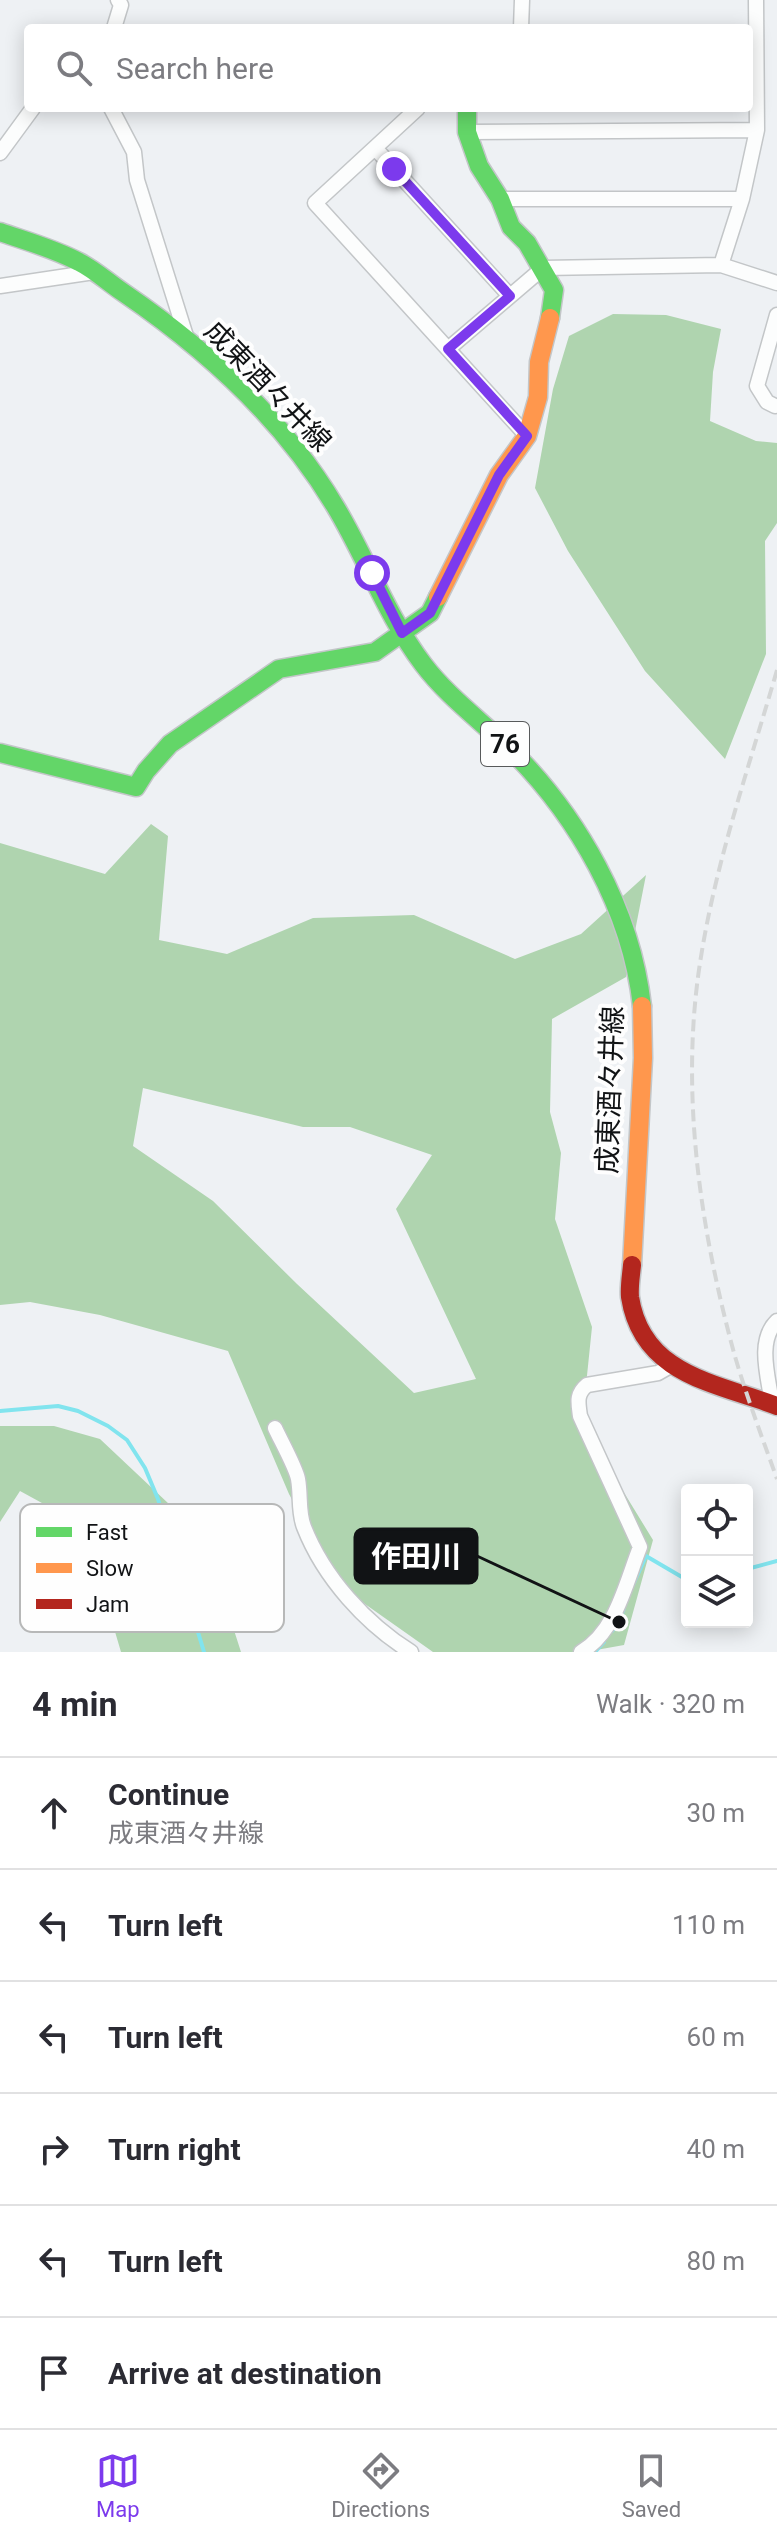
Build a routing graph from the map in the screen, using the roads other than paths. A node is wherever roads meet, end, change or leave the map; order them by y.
1 (522, 0) edge
2 (756, 0) edge
3 (121, 2) edge
4 (115, 24) edge
5 (521, 24) edge
6 (753, 59) edge
7 (30, 112) edge
8 (113, 112) edge
9 (414, 112) edge
10 (467, 112) edge
11 (757, 130) junction
12 (467, 132) junction
13 (375, 148) junction
14 (0, 153) edge
15 (500, 199) junction
16 (742, 199) junction
17 (0, 232) edge
18 (721, 265) junction
19 (543, 268) junction
20 (94, 272) junction
21 (777, 283) edge
22 (0, 286) edge
23 (510, 296) junction
24 (777, 315) edge
25 (187, 340) junction
26 (448, 349) junction
27 (775, 406) dead end
28 (527, 436) junction
29 (402, 633) junction
30 (0, 753) edge
31 (777, 1321) edge
32 (672, 1365) junction
33 (775, 1405) edge
34 (275, 1428) dead end
35 (411, 1652) edge
36 (581, 1652) edge

1 - 5 street
2 - 6 street
3 - 4 street
6 - 11 street
7 - 14 street
8 - 25 street
9 - 13 street
10 - 12 main road
11 - 12 street
11 - 16 street
12 - 15 main road
13 - 23 street
13 - 26 street
15 - 16 street
15 - 19 main road
16 - 18 street
17 - 20 main road, 成東酒々井線 / 76
18 - 19 street
18 - 21 street
19 - 23 street
19 - 28 main road
20 - 22 street
20 - 25 main road, 成東酒々井線 / 76
23 - 26 street
24 - 27 street
25 - 29 main road, 成東酒々井線 / 76
26 - 28 street
28 - 29 main road
29 - 30 main road
29 - 32 main road, 成東酒々井線 / 76
31 - 33 street
32 - 33 main road, 成東酒々井線 / 76
32 - 36 street
34 - 35 street

